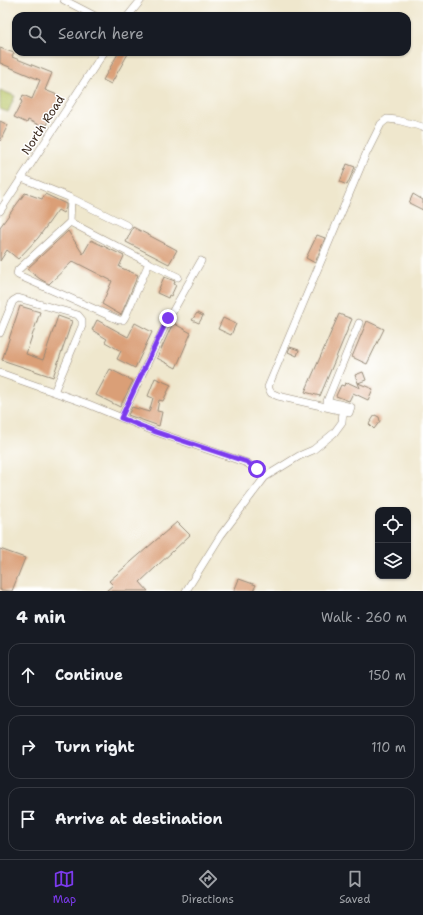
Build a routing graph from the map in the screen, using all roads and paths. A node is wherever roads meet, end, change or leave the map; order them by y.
1 (64, 0) edge
2 (142, 0) edge
3 (87, 12) edge
4 (132, 12) edge
5 (101, 56) edge
6 (423, 127) edge
7 (22, 178) junction
8 (72, 198) junction
9 (0, 211) edge
10 (70, 222) junction
11 (128, 226) dead end
12 (201, 261) dead end
13 (149, 263) junction
14 (178, 277) dead end
15 (359, 323) dead end
16 (0, 333) edge
17 (0, 373) edge
18 (54, 392) junction
19 (349, 413) dead end
20 (121, 418) junction
21 (265, 477) junction
22 (186, 591) edge

1 - 3 street
2 - 4 street
5 - 7 street, North Road
6 - 21 street
7 - 8 street
7 - 9 street, North Road
8 - 10 street
8 - 11 street
10 - 13 street
10 - 13 street
12 - 20 street
13 - 14 street
15 - 19 street
16 - 18 street
17 - 18 street
18 - 20 street
20 - 21 street
21 - 22 street

